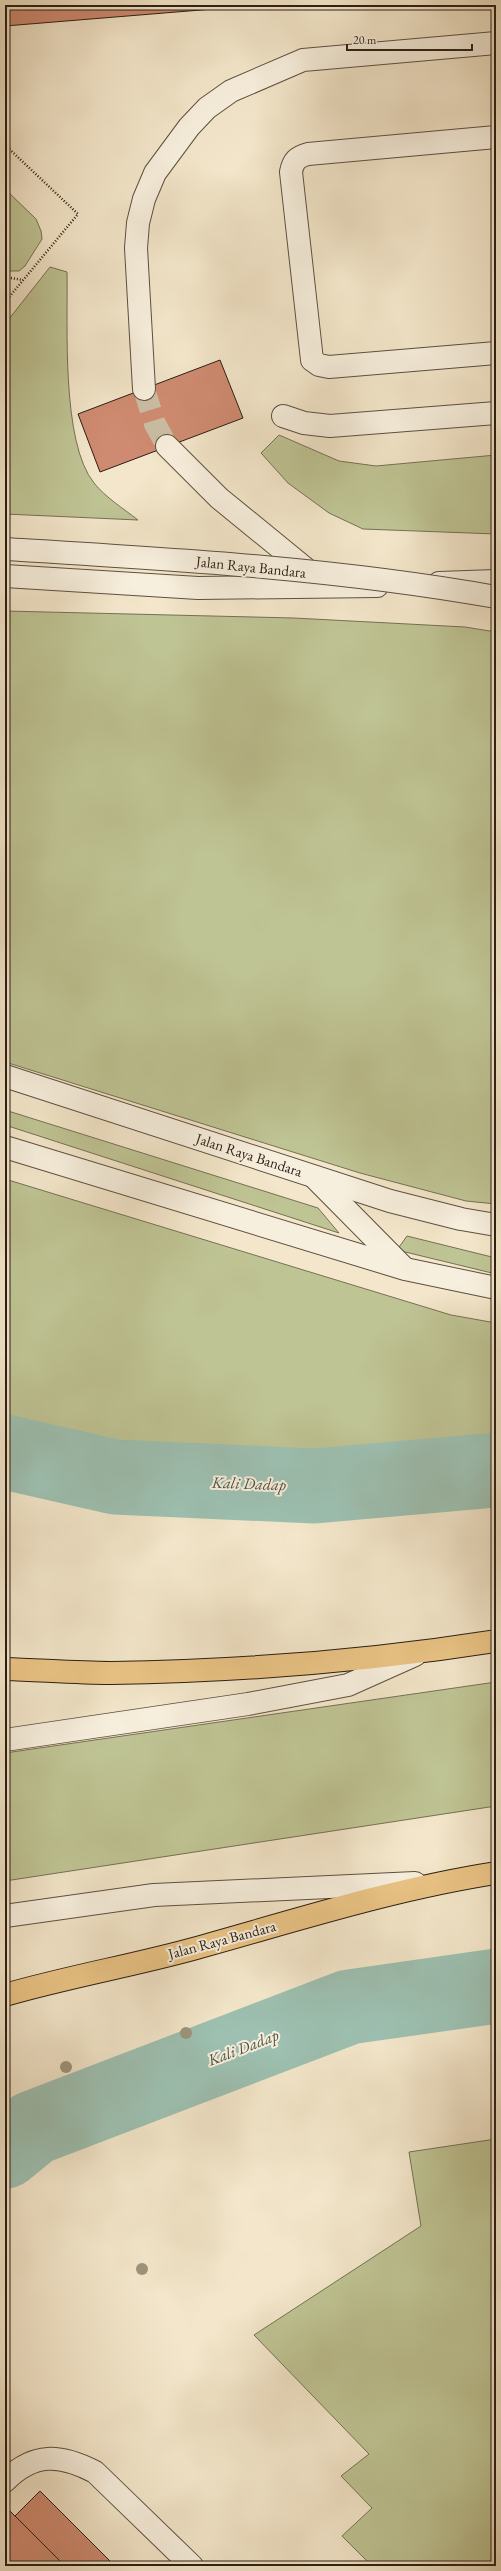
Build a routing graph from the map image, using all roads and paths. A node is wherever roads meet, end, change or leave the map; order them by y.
1 (496, 44) edge
2 (496, 138) edge
3 (5, 145) edge
4 (5, 277) edge
5 (23, 280) junction
6 (5, 302) edge
7 (496, 353) edge
8 (144, 389) tunnel mouth
9 (496, 413) edge
10 (283, 416) dead end
11 (167, 446) tunnel mouth
12 (5, 549) edge
13 (5, 576) edge
14 (491, 582) edge
15 (329, 588) junction
16 (496, 597) edge
17 (5, 1076) edge
18 (5, 1147) edge
19 (313, 1176) junction
20 (496, 1225) edge
21 (405, 1269) junction
22 (496, 1288) edge
23 (496, 1642) edge
24 (418, 1654) junction
25 (5, 1669) edge
26 (5, 1740) edge
27 (496, 1873) edge
28 (438, 1882) junction
29 (5, 1916) edge
30 (5, 1995) edge
31 (5, 2481) edge
32 (192, 2566) edge

1 - 8 street
2 - 7 street
3 - 5 path
4 - 5 path
5 - 6 path
9 - 10 street
11 - 15 street
12 - 16 street, Jalan Raya Bandara, bridge
13 - 15 street
14 - 15 street
17 - 19 street, Jalan Raya Bandara
18 - 21 street
19 - 20 street, Jalan Raya Bandara
19 - 21 street
21 - 22 street
23 - 24 main road
24 - 25 main road
24 - 26 street
27 - 28 main road, Jalan Raya Bandara
28 - 29 street, Jalan Raya Bandara
28 - 30 main road, Jalan Raya Bandara
31 - 32 street

